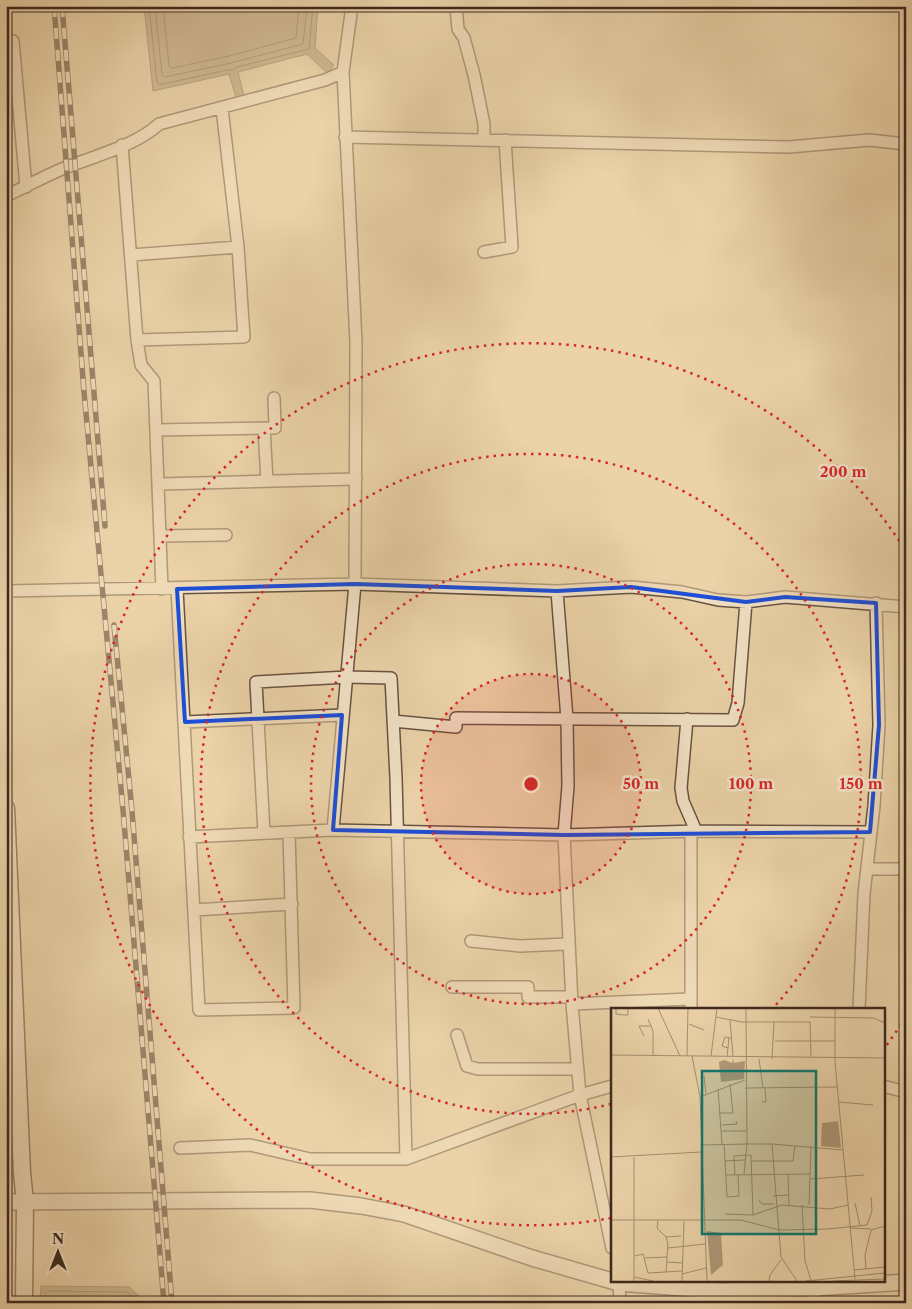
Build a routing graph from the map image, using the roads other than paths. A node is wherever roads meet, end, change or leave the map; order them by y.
1 (352, 6) edge
2 (456, 6) edge
3 (13, 41) dead end
4 (343, 72) junction
5 (222, 108) junction
6 (345, 138) junction
7 (484, 140) junction
8 (505, 140) junction
9 (906, 144) edge
10 (122, 145) junction
11 (26, 187) junction
12 (6, 196) edge
13 (238, 248) junction
14 (484, 252) dead end
15 (131, 255) junction
16 (137, 340) junction
17 (274, 398) dead end
18 (264, 428) junction
19 (156, 430) junction
20 (356, 479) junction
21 (267, 481) junction
22 (159, 484) junction
23 (226, 535) dead end
24 (160, 536) junction
25 (356, 584) junction
26 (162, 589) junction
27 (177, 589) junction
28 (557, 591) junction
29 (6, 592) edge
30 (746, 602) junction
31 (876, 603) junction
32 (906, 607) edge
33 (347, 677) junction
34 (342, 716) junction
35 (257, 718) junction
36 (567, 719) junction
37 (687, 719) junction
38 (394, 721) junction
39 (185, 722) junction
40 (6, 808) edge
41 (333, 830) junction
42 (397, 831) junction
43 (289, 832) junction
44 (694, 832) junction
45 (870, 832) junction
46 (264, 833) junction
47 (564, 835) junction
48 (189, 837) junction
49 (906, 869) edge
50 (867, 870) junction
51 (292, 904) junction
52 (194, 910) junction
53 (472, 941) dead end
54 (567, 944) junction
55 (452, 987) dead end
56 (572, 1000) junction
57 (690, 1004) edge
58 (859, 1008) edge
59 (457, 1035) dead end
60 (578, 1069) junction
61 (611, 1086) edge
62 (884, 1086) edge
63 (906, 1092) edge
64 (580, 1094) junction
65 (180, 1148) dead end
66 (406, 1159) junction
67 (6, 1202) edge
68 (25, 1202) junction
69 (611, 1243) edge
70 (611, 1280) edge
71 (619, 1282) edge
72 (906, 1282) edge
73 (814, 1290) edge
74 (24, 1303) edge
75 (620, 1303) edge

1 - 4 street
2 - 7 street
3 - 11 street
4 - 5 street
4 - 6 street
5 - 10 street
5 - 13 street
6 - 7 street
6 - 20 street
7 - 8 street
8 - 9 street
8 - 14 street
10 - 11 street
10 - 15 street
11 - 12 street
13 - 15 street
13 - 16 street
15 - 16 street
16 - 19 street
17 - 18 street
18 - 19 street
18 - 21 street
19 - 22 street
20 - 21 street
20 - 25 street
21 - 22 street
22 - 24 street
23 - 24 street
24 - 26 street
25 - 27 street
25 - 28 street
25 - 33 street
26 - 27 street
26 - 29 street
27 - 39 street
28 - 30 street
28 - 36 street
30 - 31 street
30 - 37 street
31 - 32 street
31 - 45 street
33 - 34 street
33 - 35 street
33 - 38 street
34 - 35 street
34 - 41 street
35 - 39 street
35 - 46 street
36 - 37 street
36 - 38 street
36 - 47 street
37 - 44 street
38 - 42 street
39 - 48 street
40 - 68 main road
41 - 42 street
41 - 43 street
42 - 47 street
42 - 66 street
43 - 46 street
43 - 51 street
44 - 45 street
44 - 47 street
44 - 57 street
45 - 50 street
46 - 48 street
47 - 54 street
48 - 52 street
49 - 50 street
50 - 58 street
51 - 52 street
51 - 52 street
53 - 54 street
54 - 56 street
55 - 56 street
56 - 57 street
56 - 60 street
59 - 60 street
60 - 64 street
61 - 64 street
62 - 63 street
64 - 66 street
64 - 69 street
65 - 66 street
67 - 68 street
68 - 70 street
68 - 74 main road
71 - 73 street
71 - 75 street
72 - 73 street

